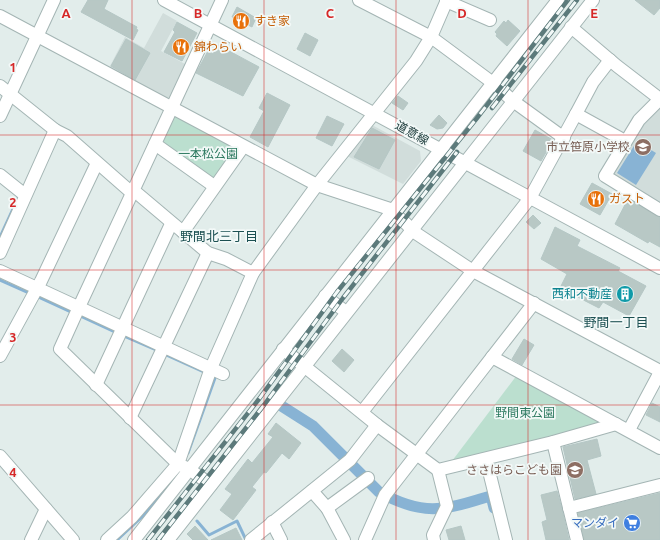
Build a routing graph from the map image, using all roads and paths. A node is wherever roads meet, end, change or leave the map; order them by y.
1 (54, 0) edge
2 (164, 0) edge
3 (222, 0) edge
4 (359, 0) edge
5 (558, 0) edge
6 (593, 0) edge
7 (446, 1) edge
8 (0, 16) edge
9 (490, 20) dead end
10 (211, 24) junction
11 (571, 27) junction
12 (37, 36) junction
13 (431, 37) junction
14 (610, 60) junction
15 (493, 82) junction
16 (0, 86) edge
17 (11, 94) junction
18 (660, 99) edge
19 (513, 101) junction
20 (172, 108) junction
21 (376, 113) junction
22 (576, 114) junction
23 (0, 116) edge
24 (56, 130) junction
25 (564, 138) junction
26 (626, 141) junction
27 (155, 144) junction
28 (243, 147) junction
29 (441, 150) junction
30 (464, 162) junction
31 (97, 163) junction
32 (0, 175) edge
33 (214, 186) junction
34 (317, 186) junction
35 (132, 193) junction
36 (25, 195) junction
37 (530, 198) junction
38 (393, 210) junction
39 (660, 210) edge
40 (172, 224) junction
41 (411, 230) junction
42 (182, 232) junction
43 (0, 253) edge
44 (208, 253) junction
45 (660, 268) edge
46 (0, 271) edge
47 (473, 271) junction
48 (252, 273) junction
49 (36, 288) junction
50 (325, 296) junction
51 (534, 303) junction
52 (79, 307) junction
53 (346, 312) junction
54 (122, 327) junction
55 (164, 347) junction
56 (283, 349) junction
57 (0, 356) edge
58 (492, 357) junction
59 (304, 365) junction
60 (211, 368) junction
61 (660, 371) edge
62 (223, 374) dead end
63 (96, 385) junction
64 (362, 412) junction
65 (130, 418) junction
66 (616, 424) junction
67 (377, 425) junction
68 (629, 430) junction
69 (553, 442) junction
70 (660, 448) edge
71 (416, 454) junction
72 (486, 458) junction
73 (2, 462) edge
74 (183, 466) junction
75 (438, 470) junction
76 (366, 479) dead end
77 (211, 485) junction
78 (660, 485) edge
79 (312, 491) junction
80 (327, 508) junction
81 (569, 508) junction
82 (46, 510) junction
83 (272, 522) junction
84 (175, 537) edge
85 (31, 540) edge
86 (73, 540) edge
87 (107, 540) edge
88 (134, 540) edge
89 (251, 540) edge
90 (281, 540) edge
91 (344, 540) edge
92 (365, 540) edge
93 (434, 540) edge
94 (506, 540) edge
95 (577, 540) edge

1 - 12 street
2 - 10 street, 道意線
3 - 10 street
4 - 13 street
5 - 15 street
6 - 11 street
7 - 9 street
7 - 13 street
8 - 12 street
10 - 20 street
10 - 21 street, 道意線
11 - 14 street
11 - 19 street
12 - 17 street
12 - 20 street
13 - 15 street
13 - 21 street
14 - 18 street
14 - 22 street
15 - 19 street
15 - 29 street
16 - 17 street
17 - 23 street
17 - 24 street
18 - 26 street
19 - 25 street
19 - 30 street
20 - 27 street
20 - 28 street
21 - 29 street, 道意線
21 - 34 street
22 - 25 street
22 - 26 street
24 - 31 street
24 - 36 street
25 - 37 street
26 - 39 street
27 - 33 street
27 - 35 street
28 - 33 street
28 - 34 street
29 - 30 street, 道意線
29 - 38 street
30 - 37 street, 道意線
30 - 41 street
31 - 35 street
31 - 49 street
32 - 36 street
33 - 42 street
34 - 38 street
34 - 48 street
35 - 40 street
35 - 52 street
36 - 43 street
37 - 45 street, 道意線
37 - 47 street
38 - 41 street
38 - 50 street
40 - 42 street
40 - 54 street
41 - 47 street
41 - 53 street
42 - 44 street
44 - 48 street
44 - 55 street
46 - 49 street
47 - 51 street
47 - 64 street
48 - 60 street
49 - 52 street
49 - 57 street
50 - 53 street
50 - 56 street
51 - 58 street
51 - 61 street
52 - 54 street
52 - 63 street
53 - 59 street
54 - 55 street
54 - 63 street
55 - 60 street
55 - 65 street
56 - 59 street
56 - 74 street
58 - 66 street
58 - 71 street
59 - 64 street
59 - 77 street
60 - 62 street
60 - 74 street
61 - 68 street
63 - 65 street
64 - 67 street
65 - 74 street
66 - 68 street
66 - 69 street
67 - 71 street
67 - 79 street
68 - 70 street
69 - 72 street
69 - 81 street
71 - 75 street
71 - 92 street
72 - 75 street
72 - 94 street
73 - 82 street
74 - 77 street
74 - 87 street
74 - 88 street
75 - 93 street
76 - 80 street
77 - 84 street
78 - 81 street
79 - 80 street
79 - 83 street
80 - 91 street
81 - 95 street
82 - 85 street
82 - 86 street
83 - 89 street
83 - 90 street

